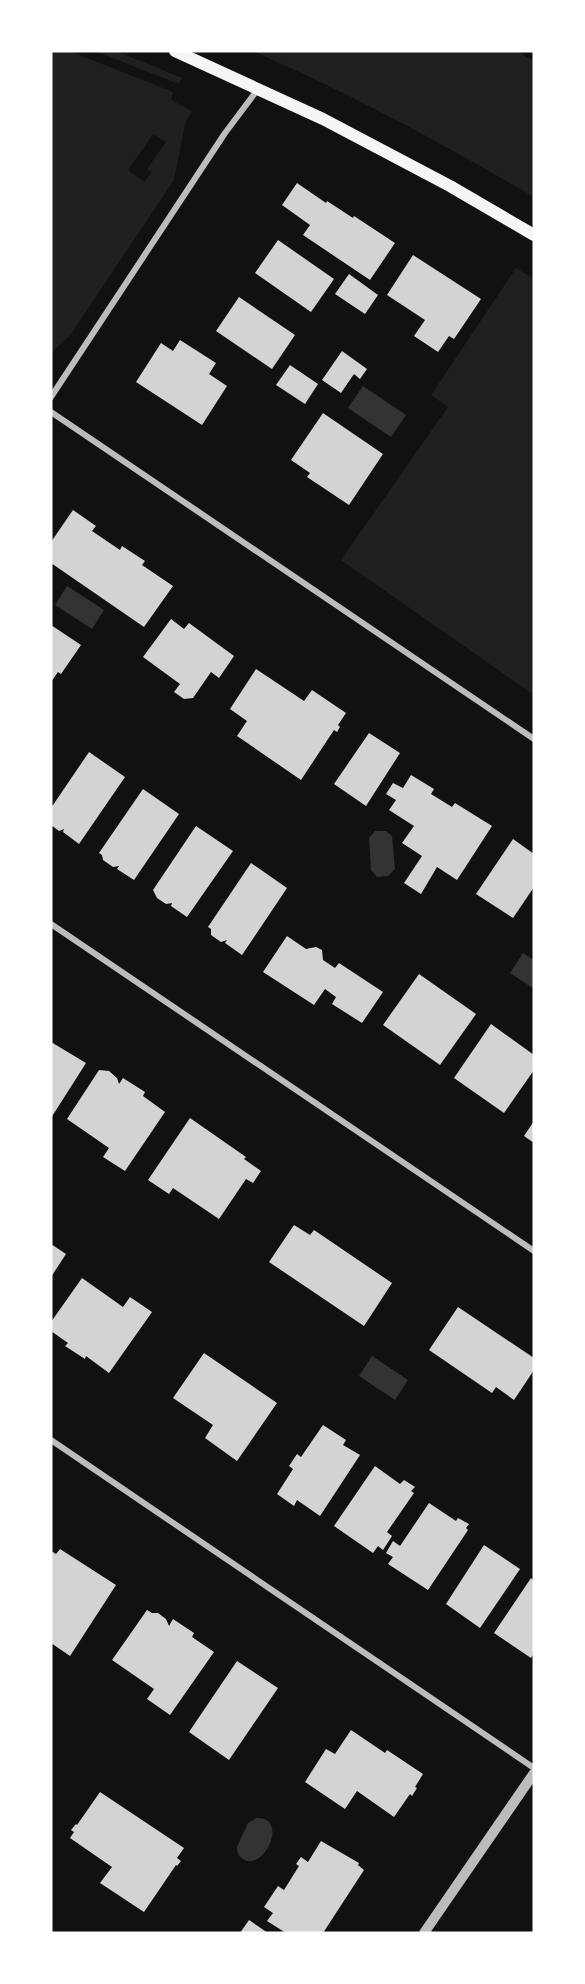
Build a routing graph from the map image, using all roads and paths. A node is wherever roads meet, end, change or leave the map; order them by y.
1 (175, 51) edge
2 (258, 88) junction
3 (534, 236) edge
4 (51, 398) edge
5 (51, 412) edge
6 (534, 740) edge
7 (51, 924) edge
8 (534, 1251) edge
9 (51, 1440) edge
10 (534, 1768) edge
11 (534, 1773) edge
12 (424, 1933) edge

1 - 2 main road
2 - 3 main road
2 - 4 street
5 - 6 street
7 - 8 street
9 - 10 street
11 - 12 street

